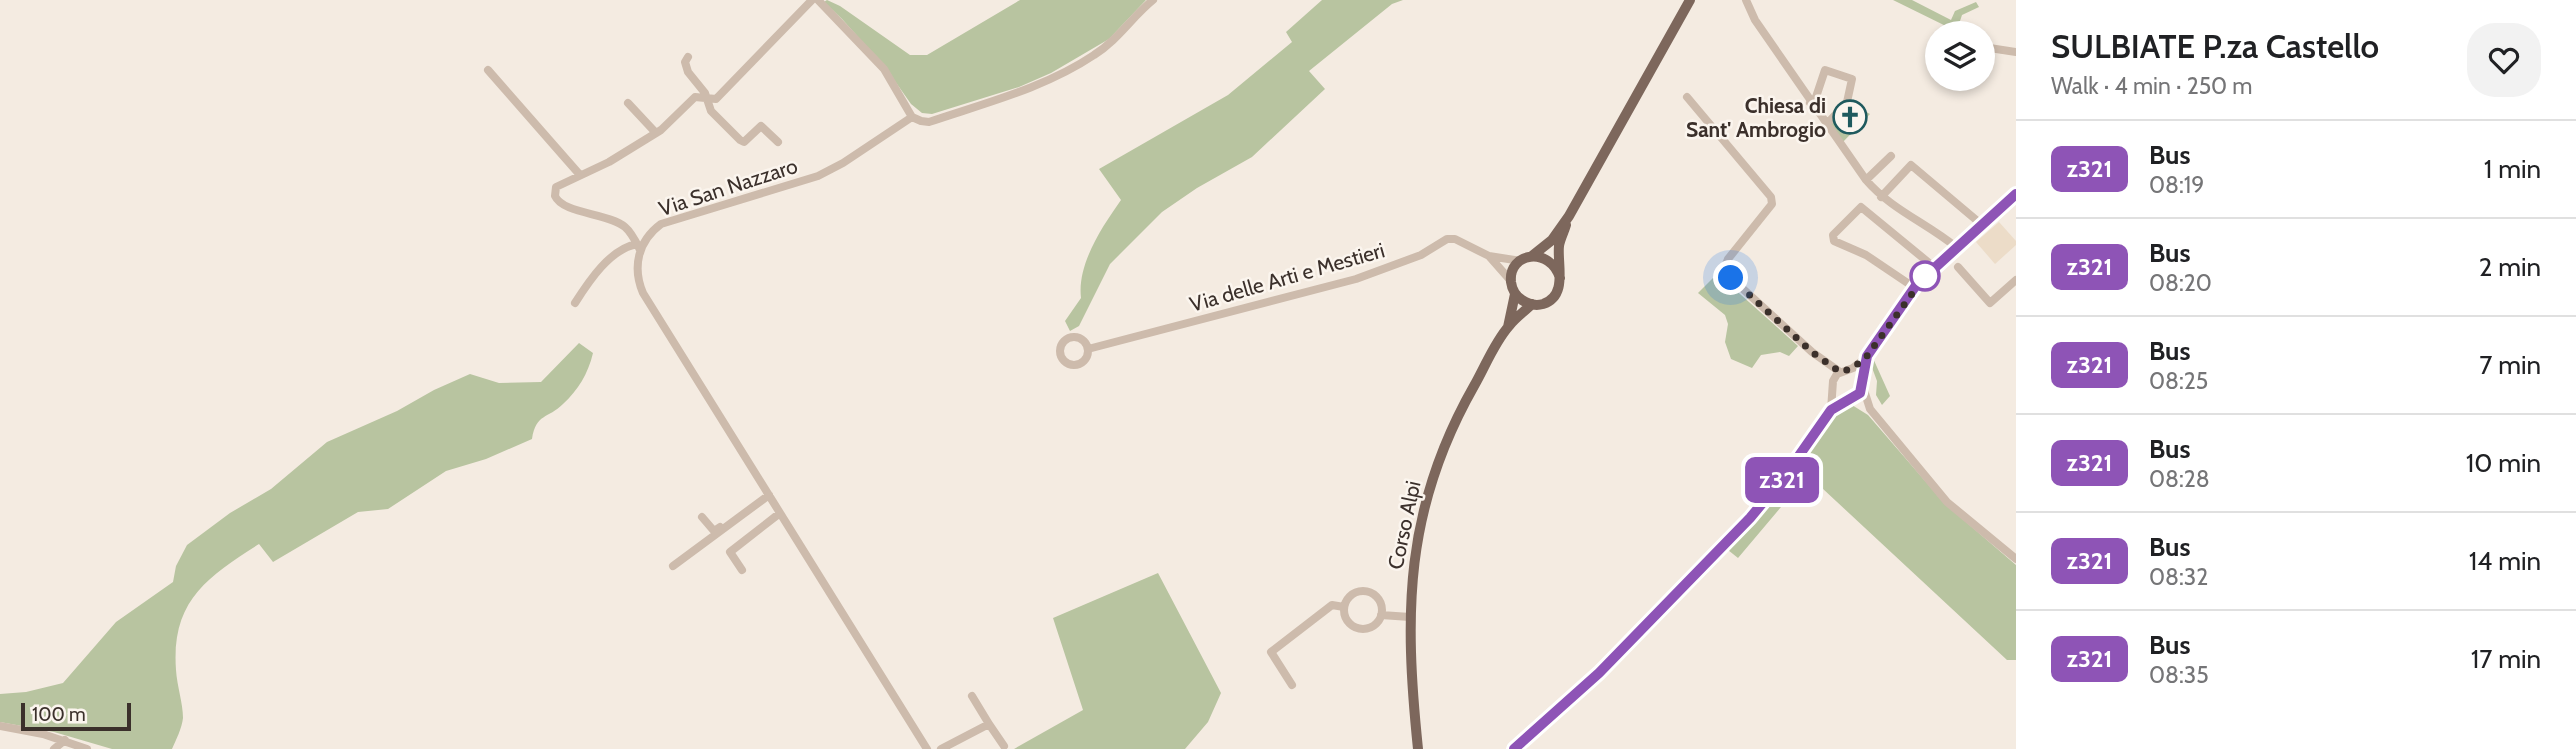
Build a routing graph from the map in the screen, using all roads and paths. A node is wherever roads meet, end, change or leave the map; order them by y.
1 (812, 0) edge
2 (818, 0) edge
3 (1153, 0) edge
4 (1690, 0) edge
5 (1746, 0) edge
6 (1995, 49) edge
7 (2016, 52) edge
8 (688, 57) dead end
9 (488, 70) dead end
10 (1687, 97) dead end
11 (707, 99) junction
12 (628, 103) dead end
13 (1811, 103) junction
14 (912, 117) junction
15 (1826, 125) junction
16 (659, 131) junction
17 (778, 142) dead end
18 (1891, 156) dead end
19 (580, 176) junction
20 (1866, 180) junction
21 (2016, 195) edge
22 (1881, 197) junction
23 (1569, 216) junction
24 (1981, 224) junction
25 (638, 247) junction
26 (1956, 247) junction
27 (1489, 256) junction
28 (1532, 256) junction
29 (1521, 261) junction
30 (1934, 267) junction
31 (1958, 267) dead end
32 (1560, 278) junction
33 (2016, 280) edge
34 (1511, 281) junction
35 (1915, 288) junction
36 (1515, 294) junction
37 (575, 303) dead end
38 (1532, 304) junction
39 (1508, 327) junction
40 (1088, 349) dead end
41 (1867, 356) junction
42 (1844, 370) junction
43 (1862, 384) junction
44 (1833, 385) junction
45 (1850, 399) junction
46 (1870, 409) junction
47 (1831, 410) junction
48 (768, 493) junction
49 (780, 513) junction
50 (702, 517) dead end
51 (2016, 559) edge
52 (673, 566) dead end
53 (742, 569) dead end
54 (1344, 607) junction
55 (1381, 615) junction
56 (1410, 617) junction
57 (1292, 685) dead end
58 (972, 696) dead end
59 (989, 724) junction
60 (0, 726) edge
61 (65, 740) junction
62 (1004, 746) dead end
63 (54, 749) edge
64 (87, 749) edge
65 (927, 749) edge
66 (941, 749) edge
67 (1418, 749) edge
68 (1514, 749) edge

1 - 11 street
2 - 14 street
3 - 14 street
4 - 23 main road
5 - 13 street
6 - 7 street
8 - 11 street
9 - 19 street
10 - 42 street
11 - 16 street
11 - 17 street
12 - 16 street
13 - 15 street
13 - 15 street
14 - 25 street, Via San Nazzaro
15 - 20 street
16 - 19 street
18 - 20 street
19 - 25 street
20 - 22 street
21 - 24 street
22 - 24 street
22 - 26 street
23 - 28 main road
23 - 32 main road
24 - 26 street
25 - 37 street, Via San Nazzaro
25 - 48 street
26 - 30 street
27 - 29 street, Via delle Arti e Mestieri
27 - 34 street, Via delle Arti e Mestieri
27 - 40 street, Via delle Arti e Mestieri
28 - 29 main road
28 - 32 main road
29 - 34 main road
30 - 35 street
30 - 35 street
31 - 33 street
32 - 38 main road
34 - 36 main road
35 - 41 street
36 - 38 main road
36 - 39 main road, Corso Alpi
38 - 39 main road, Corso Alpi
39 - 56 main road, Corso Alpi
41 - 42 street
41 - 43 street
42 - 43 street
42 - 44 street
43 - 45 street
43 - 46 street
44 - 45 street
44 - 47 street
45 - 46 street
45 - 47 street
46 - 51 street
47 - 68 street
48 - 49 street
48 - 50 street
48 - 52 street
49 - 53 street
49 - 65 street
54 - 55 street
54 - 55 street
54 - 57 street
55 - 56 street
56 - 67 main road, Corso Alpi
58 - 59 street
59 - 62 street
59 - 66 street
60 - 61 street
61 - 63 street
61 - 64 street

